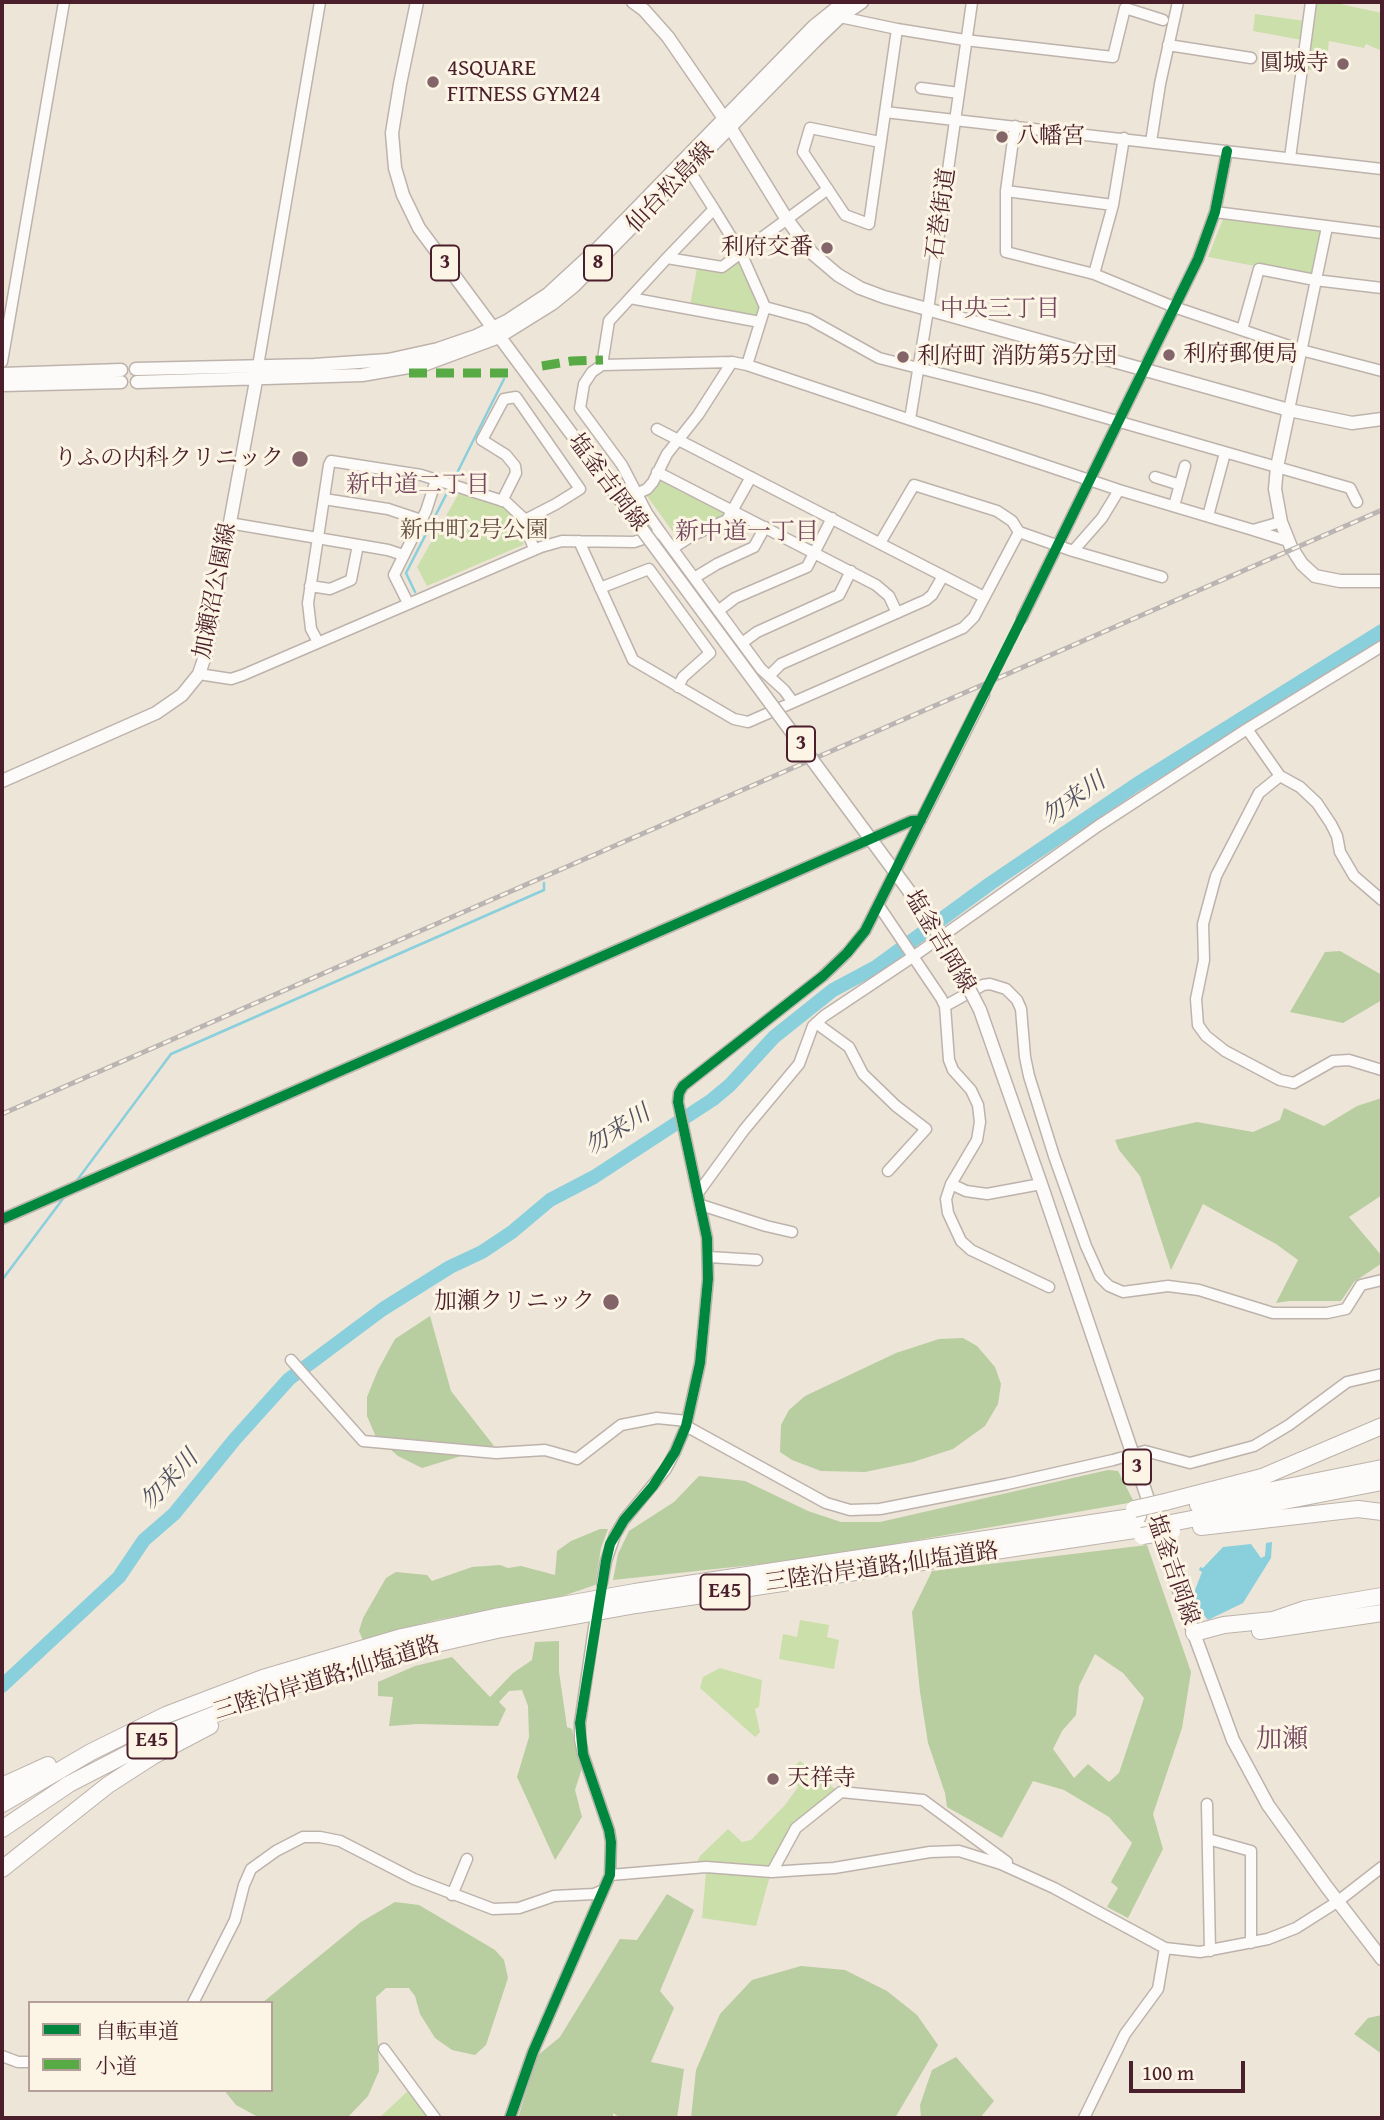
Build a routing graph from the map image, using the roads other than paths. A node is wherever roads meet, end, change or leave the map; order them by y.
1 (64, 2) edge
2 (320, 2) edge
3 (417, 2) edge
4 (633, 2) edge
5 (844, 2) edge
6 (862, 2) edge
7 (972, 2) edge
8 (1178, 2) edge
9 (1311, 2) edge
10 (840, 17) junction
11 (1163, 20) dead end
12 (897, 29) junction
13 (965, 40) junction
14 (1168, 45) junction
15 (1251, 58) dead end
16 (921, 88) dead end
17 (959, 93) junction
18 (885, 112) junction
19 (956, 119) junction
20 (727, 123) junction
21 (1015, 126) junction
22 (1124, 138) junction
23 (880, 142) junction
24 (1151, 142) junction
25 (1227, 151) junction
26 (1290, 158) junction
27 (1382, 169) edge
28 (689, 170) junction
29 (828, 189) junction
30 (1006, 191) junction
31 (1113, 205) junction
32 (714, 209) junction
33 (1215, 212) junction
34 (786, 218) junction
35 (1327, 227) junction
36 (1382, 233) edge
37 (741, 253) junction
38 (667, 258) junction
39 (1094, 274) junction
40 (1315, 280) junction
41 (1382, 288) edge
42 (630, 298) junction
43 (765, 307) junction
44 (1174, 307) junction
45 (928, 310) junction
46 (761, 323) junction
47 (1242, 330) junction
48 (496, 333) junction
49 (1301, 350) junction
50 (2, 362) edge
51 (732, 362) junction
52 (602, 365) junction
53 (747, 365) junction
54 (919, 368) junction
55 (1144, 370) junction
56 (1382, 371) edge
57 (257, 372) junction
58 (2, 374) edge
59 (137, 375) dead end
60 (2, 385) edge
61 (1289, 410) junction
62 (910, 419) junction
63 (1382, 419) edge
64 (1118, 423) junction
65 (657, 429) dead end
66 (678, 440) junction
67 (1225, 453) junction
68 (1185, 466) dead end
69 (1277, 467) junction
70 (657, 472) junction
71 (751, 477) junction
72 (1154, 477) dead end
73 (1090, 480) junction
74 (445, 483) junction
75 (1180, 485) junction
76 (1119, 490) junction
77 (636, 494) junction
78 (324, 499) junction
79 (502, 501) junction
80 (1357, 502) dead end
81 (1174, 506) junction
82 (732, 510) junction
83 (1208, 516) junction
84 (832, 518) junction
85 (421, 520) junction
86 (523, 521) junction
87 (1281, 522) junction
88 (229, 523) junction
89 (765, 527) junction
90 (1253, 530) junction
91 (1019, 532) junction
92 (661, 533) junction
93 (317, 538) junction
94 (579, 541) junction
95 (1287, 541) junction
96 (880, 543) junction
97 (358, 545) junction
98 (1058, 546) junction
99 (673, 548) junction
100 (534, 550) junction
101 (1073, 551) junction
102 (814, 553) junction
103 (403, 555) junction
104 (851, 572) junction
105 (943, 576) junction
106 (1162, 577) dead end
107 (694, 578) junction
108 (1382, 581) edge
109 (310, 586) junction
110 (600, 588) junction
111 (984, 597) junction
112 (408, 603) junction
113 (718, 611) junction
114 (897, 613) junction
115 (1022, 618) tunnel mouth
116 (318, 642) junction
117 (742, 643) junction
118 (1382, 646) edge
119 (199, 674) junction
120 (769, 676) junction
121 (678, 687) junction
122 (984, 695) tunnel mouth
123 (793, 702) junction
124 (1247, 729) junction
125 (1280, 776) junction
126 (2, 781) edge
127 (921, 820) junction
128 (1382, 900) edge
129 (879, 906) junction
130 (913, 955) junction
131 (945, 1006) junction
132 (816, 1023) junction
133 (1382, 1070) edge
134 (888, 1171) dead end
135 (951, 1184) junction
136 (1041, 1184) junction
137 (700, 1199) junction
138 (2, 1219) edge
139 (792, 1232) dead end
140 (709, 1257) junction
141 (757, 1261) dead end
142 (1382, 1280) edge
143 (1049, 1287) dead end
144 (291, 1360) dead end
145 (1382, 1374) edge
146 (687, 1424) junction
147 (1380, 1427) edge
148 (1133, 1455) junction
149 (1382, 1468) edge
150 (1382, 1482) edge
151 (1382, 1512) edge
152 (1169, 1517) junction
153 (1139, 1523) junction
154 (1043, 1538) junction
155 (602, 1583) dead end
156 (1382, 1596) edge
157 (1382, 1613) edge
158 (595, 1621) dead end
159 (1194, 1633) junction
160 (314, 1678) junction
161 (136, 1728) junction
162 (2, 1786) edge
163 (2, 1804) edge
164 (1207, 1804) dead end
165 (2, 1829) edge
166 (1208, 1839) junction
167 (467, 1859) dead end
168 (1382, 1867) edge
169 (2, 1869) edge
170 (772, 1872) junction
171 (610, 1875) junction
172 (1024, 1875) junction
173 (601, 1891) junction
174 (452, 1895) junction
175 (1338, 1902) junction
176 (1251, 1943) junction
177 (1165, 1948) junction
178 (1210, 1951) junction
179 (1382, 1958) edge
180 (194, 2001) edge
181 (384, 2049) dead end
182 (2, 2056) edge
183 (28, 2062) edge
184 (435, 2118) edge
185 (510, 2118) edge
186 (1084, 2118) edge

1 - 50 street
2 - 57 street
3 - 48 main road, 塩釜吉岡線 / 3
4 - 20 main road
5 - 20 main road, 仙台松島線 / 8
6 - 10 main road, 仙台松島線 / 8
7 - 13 street, 石巻街道
8 - 14 street
9 - 26 street
10 - 12 street
10 - 20 main road, 仙台松島線 / 8
11 - 13 street
12 - 13 street
12 - 18 street
13 - 17 street, 石巻街道
14 - 15 street
14 - 24 street
16 - 17 street
17 - 19 street, 石巻街道
18 - 19 street
18 - 23 street
19 - 21 street
19 - 45 street, 石巻街道
20 - 28 main road, 仙台松島線 / 8
20 - 34 main road
20 - 48 main road, 仙台松島線 / 8
21 - 22 street
21 - 30 street
22 - 24 street
22 - 31 street
23 - 29 street
23 - 29 street
24 - 25 street
25 - 26 street
25 - 33 street
26 - 27 street
28 - 32 street
28 - 48 main road, 仙台松島線 / 8
29 - 34 street
30 - 31 street
30 - 39 street
31 - 39 street
32 - 37 street
32 - 38 street
33 - 35 street
33 - 44 street
34 - 37 street
34 - 45 main road
35 - 36 street
35 - 40 street
37 - 38 street
37 - 43 street
38 - 42 street
39 - 44 street
40 - 41 street
40 - 47 street
40 - 49 street
42 - 46 street
42 - 52 street
43 - 46 street
43 - 54 street
44 - 47 street
44 - 55 street
45 - 54 street, 石巻街道
45 - 55 main road
46 - 53 street
47 - 49 street
48 - 57 main road, 仙台松島線 / 8
48 - 136 main road, 塩釜吉岡線 / 3, bridge
49 - 56 street
49 - 61 street
51 - 52 street
51 - 53 street
51 - 66 street
52 - 77 street
53 - 62 street
54 - 62 street, 石巻街道
54 - 64 street
55 - 61 main road
55 - 64 street
57 - 59 main road, 8
57 - 88 main road, 加瀬沼公園線
58 - 60 main road
61 - 63 main road
61 - 69 main road
62 - 73 street
64 - 67 street
64 - 73 street
65 - 66 street
66 - 70 street
66 - 71 street
67 - 69 street
67 - 83 street
68 - 75 street
69 - 80 street
69 - 87 main road
70 - 77 street
70 - 82 street
71 - 82 street
71 - 84 street
72 - 75 street
73 - 76 street
73 - 98 street
74 - 78 street
74 - 79 street
74 - 85 street
75 - 81 street
76 - 81 street
76 - 101 street
77 - 92 street
78 - 85 street
78 - 93 street
79 - 86 street
79 - 86 street
81 - 83 street
82 - 89 street
82 - 99 street
83 - 90 street
84 - 96 street
84 - 102 street
85 - 103 street
86 - 100 street
87 - 90 street
87 - 95 main road
88 - 93 street
88 - 119 main road, 加瀬沼公園線
89 - 102 street
89 - 107 street
90 - 95 street
91 - 96 street
91 - 98 street
91 - 111 street
92 - 94 street
92 - 99 street
93 - 97 street
93 - 109 street
94 - 100 street
94 - 110 street
95 - 108 main road
96 - 105 street
97 - 103 street
97 - 109 street
98 - 101 street
98 - 115 street
99 - 107 street
100 - 112 street
101 - 106 street
102 - 104 street
102 - 113 street
103 - 112 street
104 - 114 street
104 - 117 street
105 - 111 street
105 - 114 street
107 - 113 street
109 - 116 street
110 - 121 street
110 - 121 street
111 - 123 street
112 - 116 street
113 - 117 street
114 - 120 street
116 - 119 street
117 - 120 street
118 - 124 street
119 - 126 main road, 加瀬沼公園線
120 - 123 street
121 - 123 street
122 - 127 street
124 - 125 street
124 - 130 street
125 - 128 street
125 - 133 street
127 - 129 street
127 - 138 street
129 - 130 street
129 - 137 street
130 - 131 street
130 - 132 street
131 - 135 street
131 - 142 street
132 - 134 street
132 - 137 street
135 - 136 street
135 - 143 street
136 - 148 main road, 塩釜吉岡線 / 3
137 - 139 street
137 - 140 street
140 - 141 street
140 - 146 street
144 - 146 street
145 - 148 street
146 - 148 street
146 - 155 street
147 - 152 highway
148 - 159 main road, 塩釜吉岡線 / 3
149 - 152 highway
150 - 152 highway
151 - 152 highway
152 - 153 highway, bridge
152 - 153 highway, bridge
153 - 154 highway
153 - 154 highway
154 - 160 highway, 三陸沿岸道路;仙塩道路 / E45
154 - 161 highway, 三陸沿岸道路;仙塩道路 / E45
156 - 159 highway
157 - 159 highway
158 - 171 street
159 - 175 main road, 塩釜吉岡線 / 3
160 - 165 highway, 三陸沿岸道路;仙塩道路 / E45
160 - 169 highway
161 - 162 highway
161 - 163 highway, 三陸沿岸道路;仙塩道路 / E45
164 - 166 street
166 - 176 street
166 - 178 street
167 - 174 street
168 - 175 street
170 - 171 street
170 - 172 street
170 - 172 street
171 - 173 street
172 - 177 street
173 - 174 street
173 - 185 street
174 - 180 street
175 - 176 street
175 - 179 main road, 塩釜吉岡線 / 3
176 - 178 street
177 - 178 street
177 - 186 street
181 - 184 street
182 - 183 street

